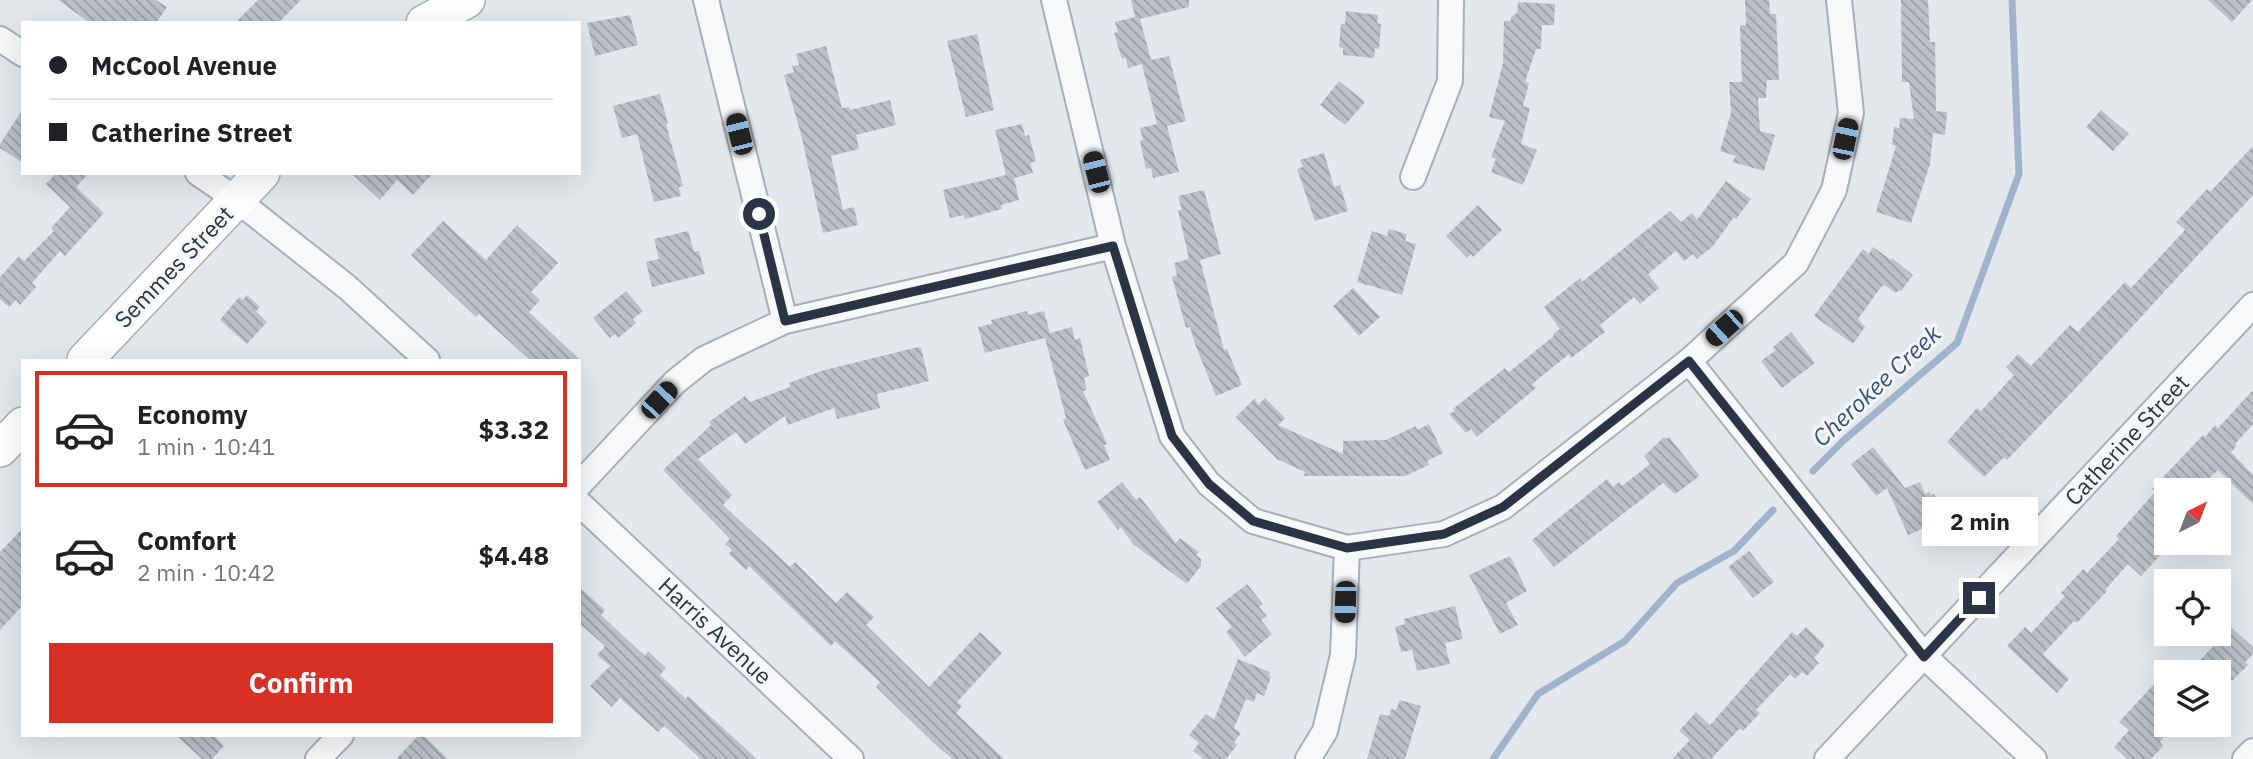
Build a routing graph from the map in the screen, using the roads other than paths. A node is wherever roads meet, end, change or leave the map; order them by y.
1 (467, 0) edge
2 (706, 0) edge
3 (1054, 0) edge
4 (1451, 0) edge
5 (1839, 0) edge
6 (428, 21) edge
7 (0, 39) edge
8 (21, 53) edge
9 (201, 175) edge
10 (260, 175) edge
11 (1413, 177) dead end
12 (237, 200) junction
13 (1113, 246) junction
14 (2253, 305) edge
15 (785, 321) junction
16 (86, 359) edge
17 (426, 359) edge
18 (1689, 361) junction
19 (21, 427) edge
20 (0, 449) edge
21 (581, 483) edge
22 (581, 505) edge
23 (1347, 548) junction
24 (1924, 657) junction
25 (339, 737) edge
26 (2253, 751) edge
27 (318, 759) edge
28 (851, 759) edge
29 (1308, 759) edge
30 (1827, 759) edge
31 (2034, 759) edge
32 (2245, 759) edge

1 - 6 main road
2 - 15 street
3 - 13 street
4 - 11 street
5 - 18 street
7 - 8 street
9 - 12 street
10 - 12 main road, Semmes Street
12 - 16 main road, Semmes Street
12 - 17 street
13 - 15 street
13 - 23 street
14 - 24 street, Catherine Street
15 - 21 street
18 - 23 street
18 - 24 street
19 - 20 main road
22 - 28 street, Harris Avenue
23 - 29 street
24 - 30 street, Catherine Street
24 - 31 street
25 - 27 street
26 - 32 street

